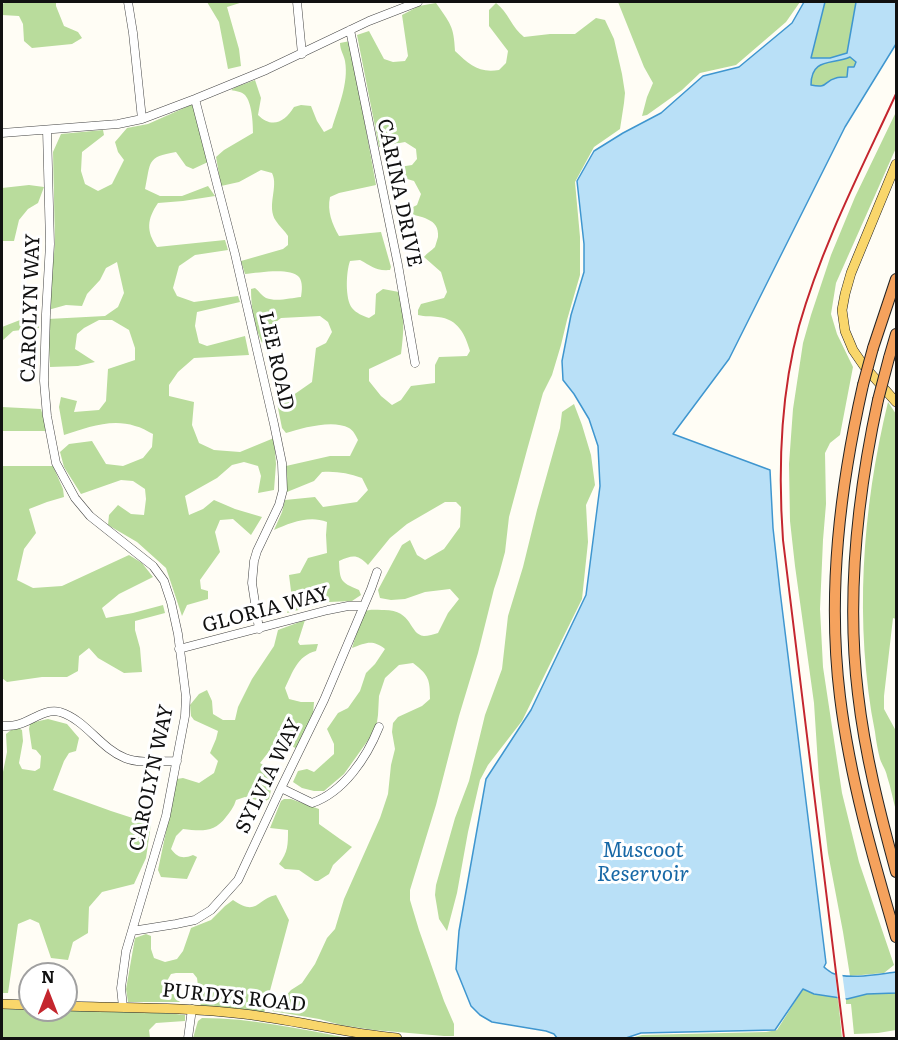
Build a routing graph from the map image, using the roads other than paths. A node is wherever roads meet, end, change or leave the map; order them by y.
1 (128, 2) edge
2 (297, 2) edge
3 (418, 2) edge
4 (350, 30) junction
5 (302, 54) junction
6 (195, 99) junction
7 (142, 119) junction
8 (48, 130) junction
9 (2, 133) edge
10 (897, 164) edge
11 (897, 279) edge
12 (897, 334) edge
13 (416, 363) dead end
14 (897, 402) edge
15 (376, 572) dead end
16 (363, 606) junction
17 (259, 629) junction
18 (179, 650) junction
19 (2, 726) edge
20 (379, 727) dead end
21 (177, 761) junction
22 (281, 788) junction
23 (897, 872) edge
24 (132, 931) junction
25 (897, 937) edge
26 (2, 1004) edge
27 (18, 1005) edge
28 (78, 1006) edge
29 (123, 1007) junction
30 (192, 1010) junction
31 (188, 1038) edge
32 (397, 1038) edge

1 - 7 street
2 - 5 street
3 - 4 street
4 - 5 street
4 - 13 street, CARINA DRIVE
5 - 6 street
6 - 7 street
6 - 17 street, LEE ROAD
7 - 8 street
8 - 9 street
8 - 18 street, CAROLYN WAY
10 - 14 main road
11 - 25 highway, bridge
12 - 23 highway, bridge
15 - 16 street, SYLVIA WAY
16 - 17 street, GLORIA WAY
16 - 22 street, SYLVIA WAY
17 - 18 street, GLORIA WAY
18 - 21 street, CAROLYN WAY
19 - 21 street
20 - 22 street
21 - 24 street, CAROLYN WAY
22 - 24 street, SYLVIA WAY
24 - 29 street, CAROLYN WAY
26 - 27 main road
28 - 29 main road, PURDYS ROAD
29 - 30 main road, PURDYS ROAD
30 - 31 street
30 - 32 main road, PURDYS ROAD

